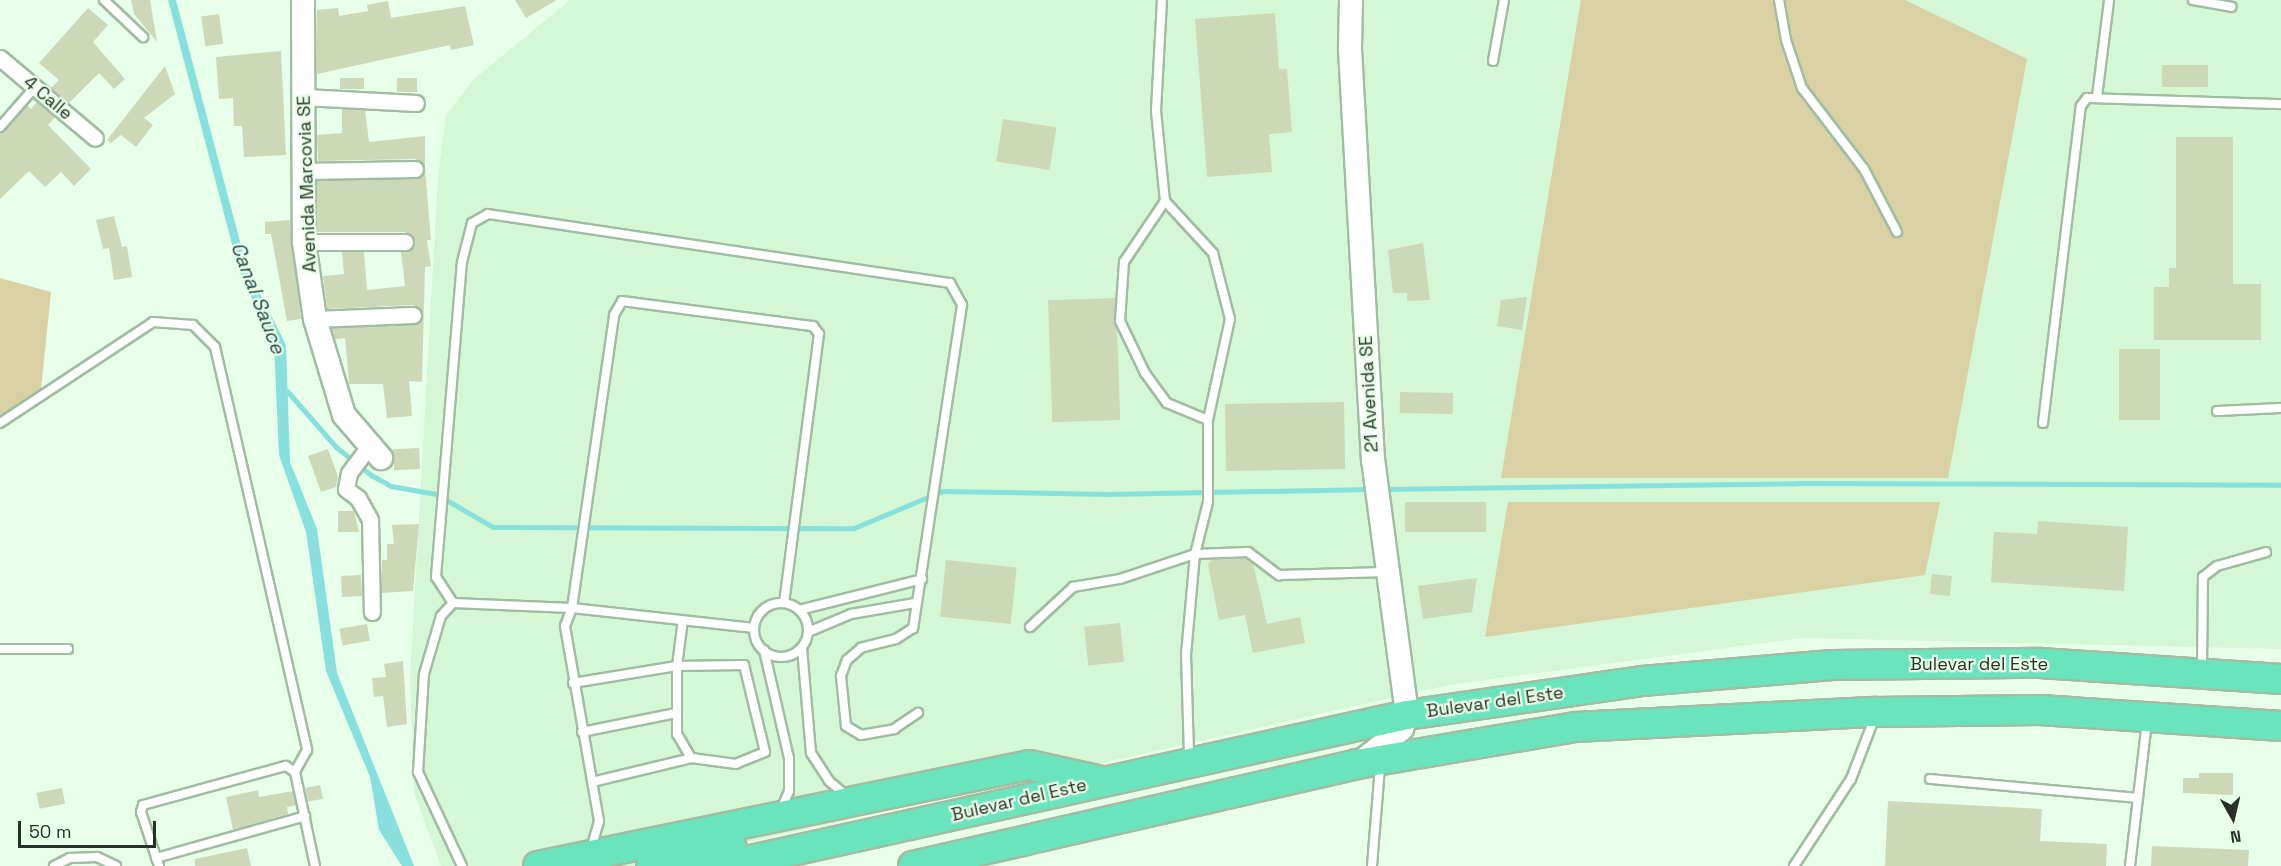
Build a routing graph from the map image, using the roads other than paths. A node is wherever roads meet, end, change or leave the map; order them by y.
1 (104, 0) edge
2 (303, 0) edge
3 (1162, 0) edge
4 (1352, 0) edge
5 (1504, 0) edge
6 (1779, 0) edge
7 (2109, 0) edge
8 (2193, 0) edge
9 (2231, 7) dead end
10 (142, 37) dead end
11 (0, 58) edge
12 (1493, 61) dead end
13 (35, 87) junction
14 (304, 97) junction
15 (2097, 97) junction
16 (416, 103) dead end
17 (2281, 104) edge
18 (0, 127) edge
19 (95, 138) dead end
20 (415, 169) dead end
21 (303, 171) junction
22 (1165, 201) junction
23 (1897, 232) dead end
24 (304, 242) junction
25 (405, 242) dead end
26 (413, 315) dead end
27 (315, 319) junction
28 (2281, 408) edge
29 (2217, 411) dead end
30 (1208, 420) junction
31 (0, 423) edge
32 (2043, 423) dead end
33 (371, 453) joint
34 (2266, 552) dead end
35 (1195, 554) junction
36 (1386, 572) junction
37 (922, 579) junction
38 (453, 603) junction
39 (784, 603) junction
40 (915, 603) junction
41 (572, 608) junction
42 (799, 610) junction
43 (372, 612) dead end
44 (683, 620) junction
45 (1030, 627) dead end
46 (754, 628) junction
47 (808, 632) junction
48 (802, 648) junction
49 (0, 649) edge
50 (68, 649) dead end
51 (764, 650) junction
52 (676, 666) junction
53 (2202, 673) junction
54 (2277, 678) edge
55 (573, 683) junction
56 (1876, 712) junction
57 (676, 713) junction
58 (918, 713) dead end
59 (1407, 715) junction
60 (2147, 717) junction
61 (2281, 726) edge
62 (582, 732) junction
63 (691, 758) junction
64 (1189, 762) junction
65 (1369, 762) junction
66 (295, 772) junction
67 (1930, 779) dead end
68 (1103, 781) junction
69 (591, 782) junction
70 (2137, 798) junction
71 (850, 799) junction
72 (305, 816) junction
73 (941, 817) junction
74 (778, 818) junction
75 (1050, 835) junction
76 (588, 855) junction
77 (157, 862) edge
78 (54, 866) edge
79 (116, 866) edge
80 (315, 866) edge
81 (462, 866) edge
82 (538, 866) edge
83 (651, 866) edge
84 (724, 866) edge
85 (773, 866) edge
86 (913, 866) edge
87 (995, 866) edge
88 (1372, 866) edge
89 (1794, 866) edge
90 (2130, 866) edge

1 - 10 lane
2 - 14 street, Avenida Marcovia SE
3 - 22 lane
4 - 36 street, 21 Avenida SE
5 - 12 lane
6 - 23 lane
7 - 15 lane
8 - 9 lane
11 - 13 street, 4 Calle
13 - 18 lane
13 - 19 street, 4 Calle
14 - 16 street
14 - 21 street, Avenida Marcovia SE
15 - 17 lane
15 - 32 lane
20 - 21 street
21 - 24 street, Avenida Marcovia SE
22 - 30 lane
22 - 30 lane
24 - 25 street
24 - 27 street, Avenida Marcovia SE
26 - 27 street
27 - 33 street, Avenida Marcovia SE
28 - 29 lane
30 - 35 lane
31 - 66 lane
33 - 43 street
34 - 53 lane
35 - 36 lane
35 - 45 lane
35 - 64 lane
36 - 59 street, 21 Avenida SE
37 - 38 lane
37 - 40 lane
37 - 42 lane
38 - 41 lane
38 - 81 lane
39 - 41 lane
39 - 42 lane
39 - 46 lane
40 - 47 lane
40 - 58 lane
41 - 44 lane
41 - 55 lane
42 - 47 lane
44 - 46 lane
44 - 52 lane
46 - 51 lane
47 - 48 lane
48 - 51 lane
48 - 71 lane
49 - 50 lane
51 - 74 lane
52 - 55 lane
52 - 57 lane
52 - 63 lane
53 - 54 highway, Bulevar del Este
53 - 59 highway, Bulevar del Este
55 - 62 lane
56 - 60 highway, Bulevar del Este
56 - 65 highway, Bulevar del Este
56 - 89 lane
57 - 62 lane
57 - 63 lane
59 - 64 highway, Bulevar del Este
59 - 65 street
60 - 61 highway, Bulevar del Este
60 - 70 lane
62 - 69 lane
63 - 69 lane
64 - 68 highway, Bulevar del Este
65 - 75 highway, Bulevar del Este
65 - 88 lane
66 - 72 lane
66 - 77 lane
67 - 70 lane
68 - 71 highway
68 - 73 highway, Bulevar del Este
69 - 76 lane
70 - 90 lane
71 - 74 highway
72 - 77 lane
72 - 80 lane
73 - 84 highway, Bulevar del Este
73 - 85 highway
74 - 76 highway
74 - 83 highway
75 - 86 highway, Bulevar del Este
75 - 87 highway
76 - 82 highway
78 - 79 lane

